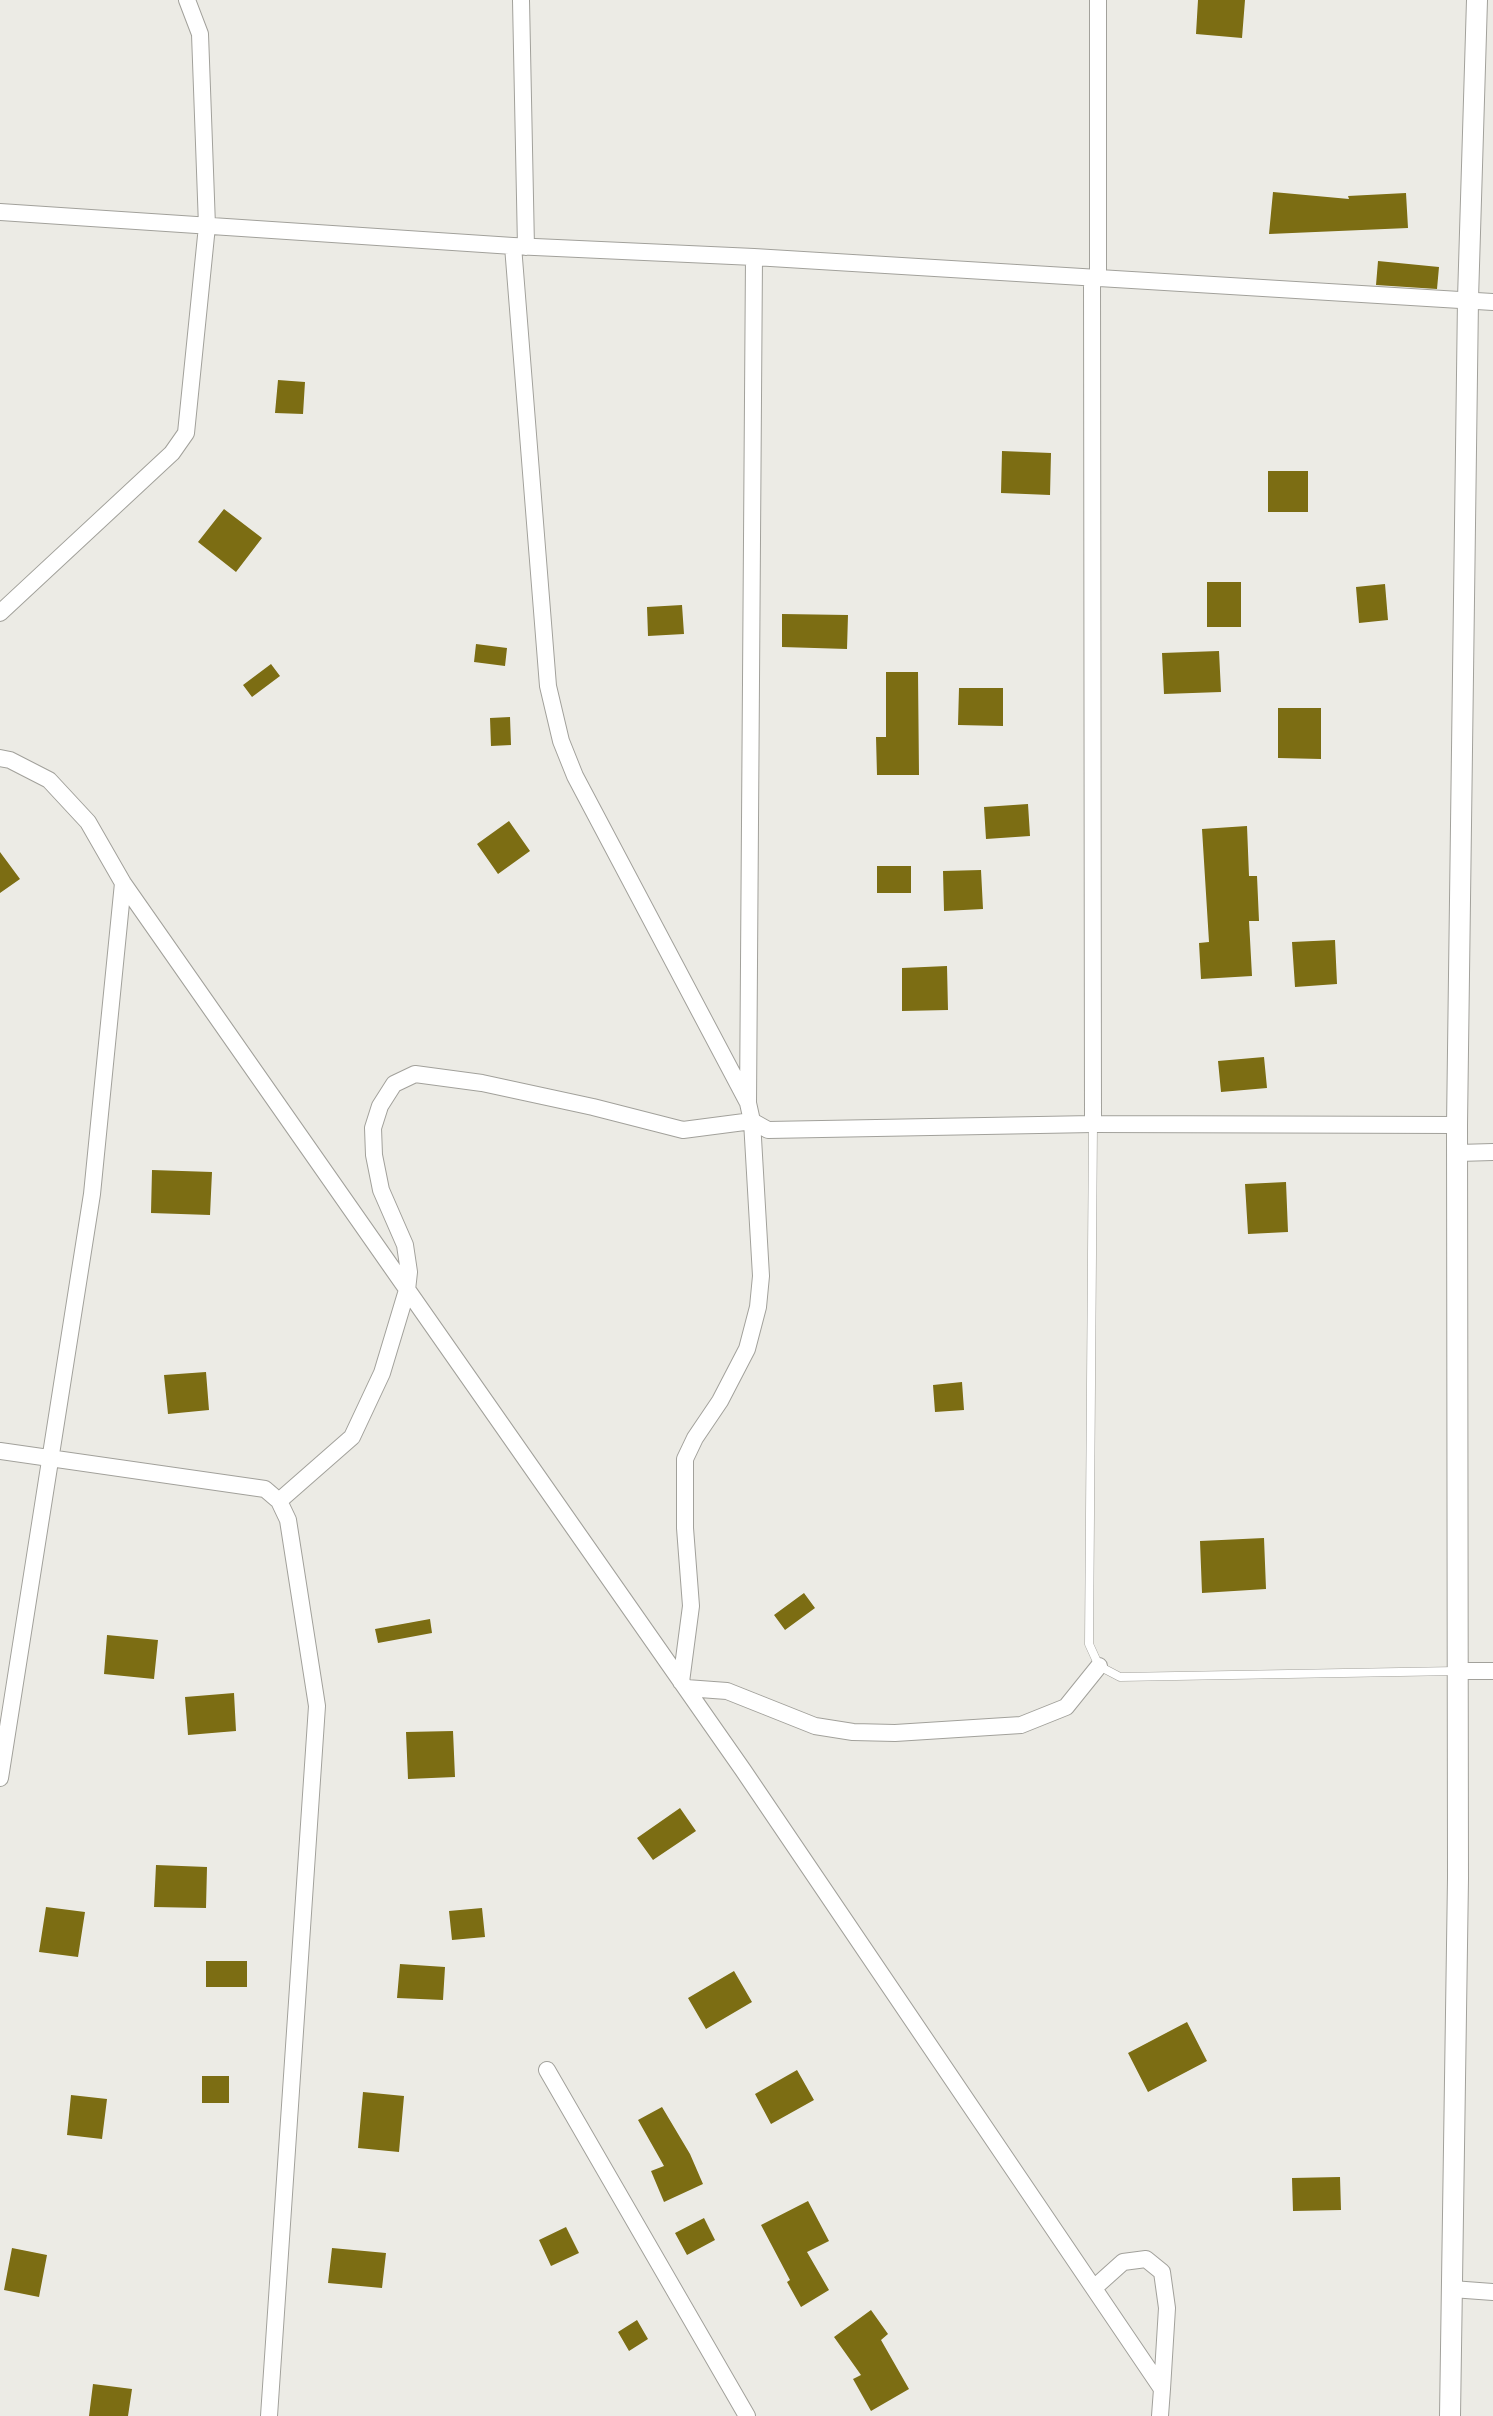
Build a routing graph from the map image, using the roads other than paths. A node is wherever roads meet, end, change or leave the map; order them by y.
1 (186, 0) edge
2 (521, 0) edge
3 (1098, 0) edge
4 (1477, 0) edge
5 (0, 212) edge
6 (207, 226) junction
7 (520, 246) junction
8 (754, 257) junction
9 (1095, 278) junction
10 (1468, 300) junction
11 (1493, 302) edge
12 (0, 613) edge
13 (0, 758) edge
14 (123, 883) junction
15 (748, 1103) junction
16 (752, 1121) junction
17 (1094, 1124) junction
18 (1457, 1125) junction
19 (1493, 1152) edge
20 (1458, 1153) junction
21 (407, 1290) junction
22 (0, 1451) edge
23 (50, 1460) junction
24 (279, 1501) junction
25 (1099, 1666) junction
26 (1458, 1671) junction
27 (1493, 1671) edge
28 (683, 1685) junction
29 (0, 1778) edge
30 (547, 2070) dead end
31 (1094, 2288) junction
32 (1452, 2288) junction
33 (1493, 2292) edge
34 (1162, 2389) junction
35 (269, 2416) edge
36 (747, 2416) edge
37 (1160, 2416) edge
38 (1450, 2416) edge

1 - 6 street
2 - 7 street
3 - 9 street
4 - 10 street
5 - 6 street
6 - 7 street
6 - 12 street
7 - 8 street
7 - 15 street
8 - 9 street
8 - 15 street
9 - 10 street
9 - 17 street
10 - 11 street
10 - 18 street
13 - 14 street
14 - 21 street
14 - 23 street
15 - 16 street
16 - 17 street
16 - 21 street
16 - 28 street
17 - 18 street
17 - 25 lane
18 - 20 street
19 - 20 street
20 - 26 street
21 - 24 street
21 - 28 street
22 - 23 street
23 - 24 street
23 - 29 street
24 - 35 street
25 - 26 lane
25 - 28 street
26 - 27 street
26 - 32 street
28 - 31 street
30 - 36 street
31 - 34 street
31 - 34 street
32 - 33 street
32 - 38 street
34 - 37 street

